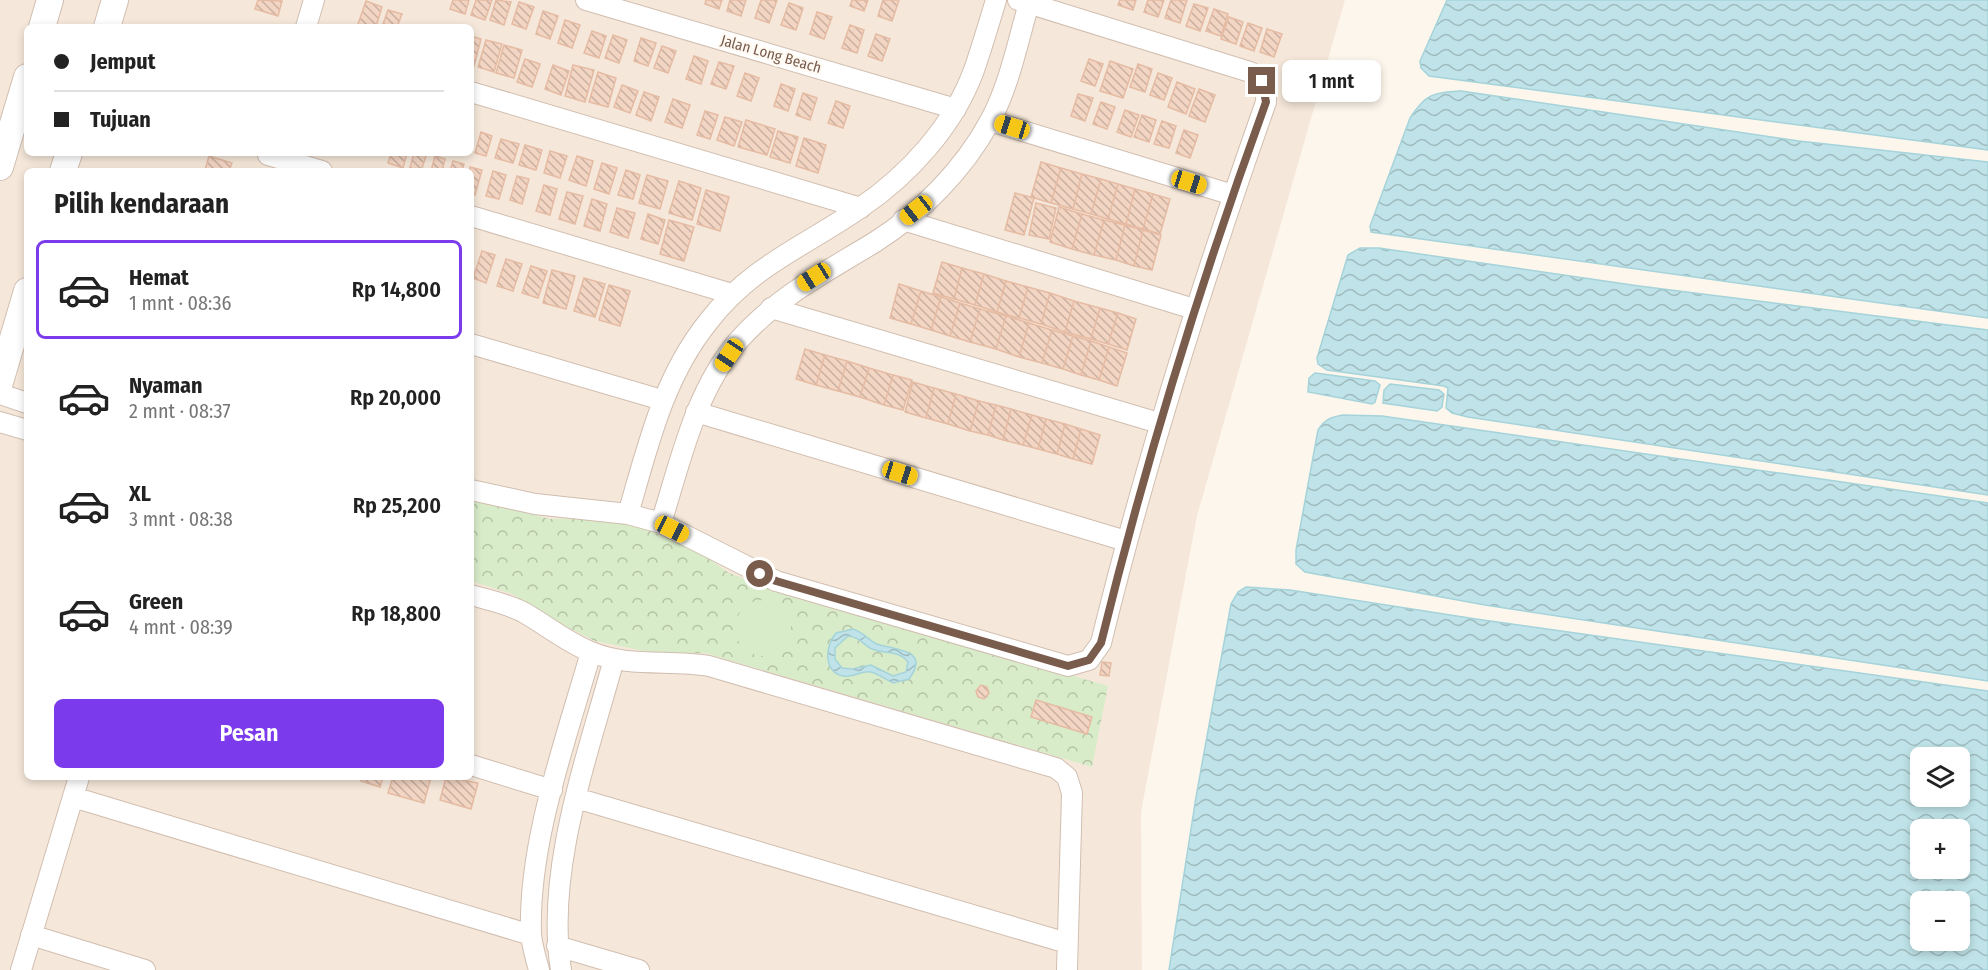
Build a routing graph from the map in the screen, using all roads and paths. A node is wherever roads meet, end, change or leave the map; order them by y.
1 (50, 0) edge
2 (115, 0) edge
3 (314, 0) edge
4 (586, 0) edge
5 (996, 0) edge
6 (1026, 1) edge
7 (43, 24) edge
8 (108, 24) edge
9 (307, 24) edge
10 (24, 87) edge
11 (474, 93) edge
12 (956, 109) junction
13 (990, 121) junction
14 (266, 160) edge
15 (0, 167) edge
16 (306, 168) edge
17 (1233, 195) junction
18 (861, 208) junction
19 (474, 217) edge
20 (903, 220) junction
21 (732, 294) junction
22 (24, 300) edge
23 (771, 308) junction
24 (1194, 309) junction
25 (474, 345) edge
26 (2, 369) edge
27 (0, 394) edge
28 (662, 400) junction
29 (24, 402) edge
30 (696, 412) junction
31 (0, 422) edge
32 (1159, 423) junction
33 (24, 429) edge
34 (474, 491) edge
35 (628, 514) junction
36 (661, 523) junction
37 (1126, 541) junction
38 (474, 596) edge
39 (591, 652) junction
40 (614, 659) junction
41 (474, 766) edge
42 (78, 780) edge
43 (552, 790) junction
44 (73, 797) junction
45 (576, 798) junction
46 (31, 935) junction
47 (531, 935) junction
48 (1067, 943) junction
49 (557, 946) junction
50 (21, 970) edge
51 (145, 970) edge
52 (539, 970) edge
53 (561, 970) edge
54 (639, 970) edge
55 (1067, 970) edge

1 - 7 street
2 - 8 street
3 - 9 street
4 - 12 street, Jalan Long Beach
5 - 12 street
6 - 13 street
6 - 17 street
10 - 15 street
11 - 18 street
12 - 18 street
13 - 17 street
13 - 20 street
14 - 16 street
17 - 24 street
18 - 21 street
19 - 21 street
20 - 23 street
20 - 24 street
21 - 28 street
22 - 26 street
23 - 30 street
23 - 32 street
24 - 32 street
25 - 28 street
27 - 29 street
28 - 35 street
30 - 36 street
30 - 37 street
31 - 33 street
32 - 37 street
34 - 35 street
35 - 36 street
36 - 37 street
38 - 39 street
39 - 40 street
39 - 43 street
40 - 45 street
40 - 48 street
41 - 43 street
42 - 44 street
43 - 47 street
44 - 46 street
44 - 47 street
45 - 48 street
45 - 49 street
46 - 50 street
46 - 51 street
47 - 52 street
48 - 55 street
49 - 53 street
49 - 54 street

